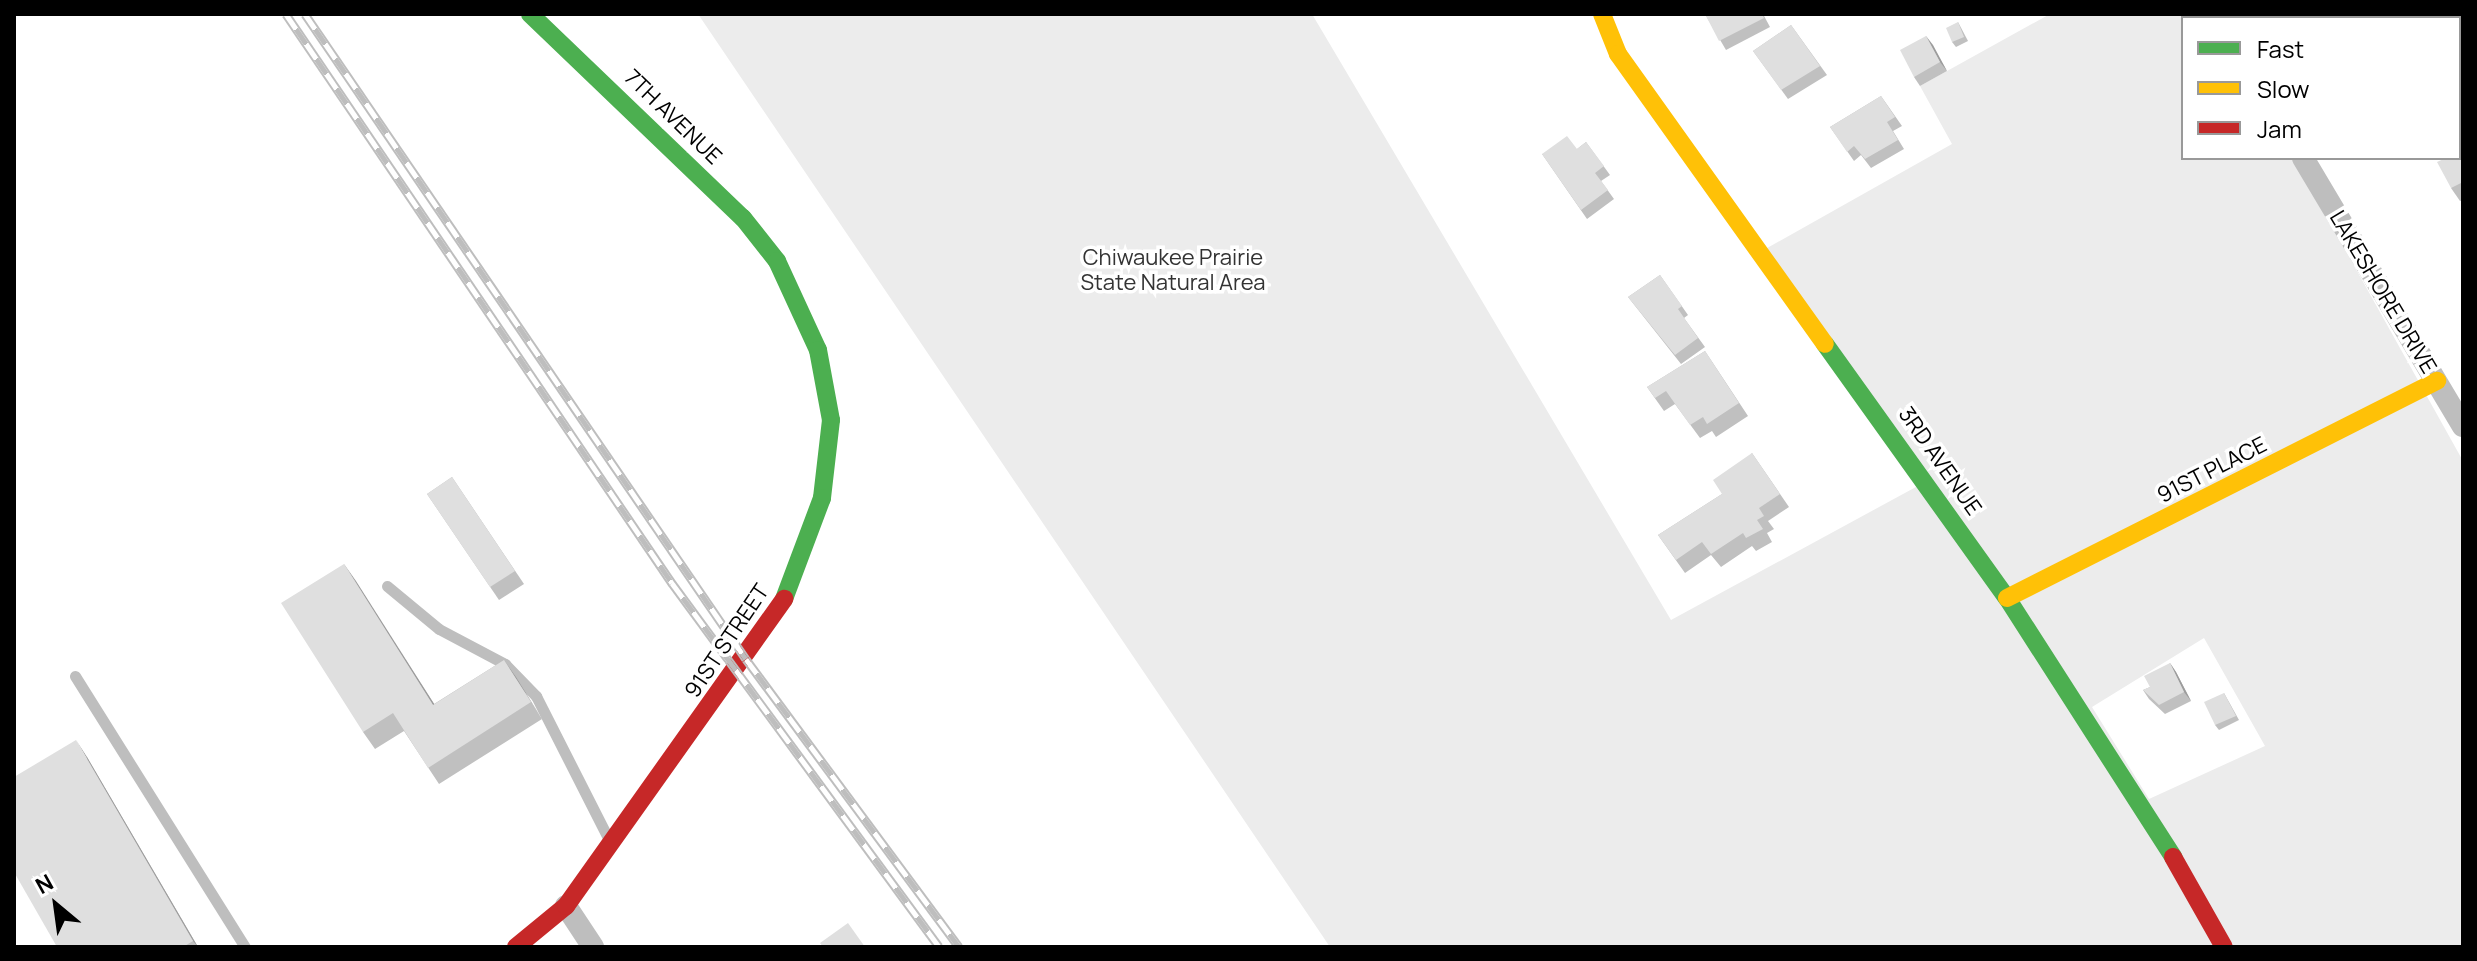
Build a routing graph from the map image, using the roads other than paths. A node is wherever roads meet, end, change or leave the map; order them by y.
1 (530, 14) edge
2 (1602, 14) edge
3 (2304, 160) edge
4 (777, 261) joint
5 (2437, 381) junction
6 (2463, 426) edge
7 (387, 586) dead end
8 (2007, 598) junction
9 (75, 676) dead end
10 (611, 844) junction
11 (566, 906) junction
12 (245, 947) edge
13 (516, 947) edge
14 (593, 947) edge
15 (2224, 947) edge

1 - 4 street, 7TH AVENUE
2 - 8 street, 3RD AVENUE
3 - 5 street, LAKESHORE DRIVE
4 - 10 street, 91ST STREET
5 - 6 street, LAKESHORE DRIVE
5 - 8 street, 91ST PLACE
7 - 10 lane
8 - 15 street, 3RD AVENUE
9 - 12 lane
10 - 11 street, 91ST STREET
11 - 13 street, 91ST STREET
11 - 14 street

